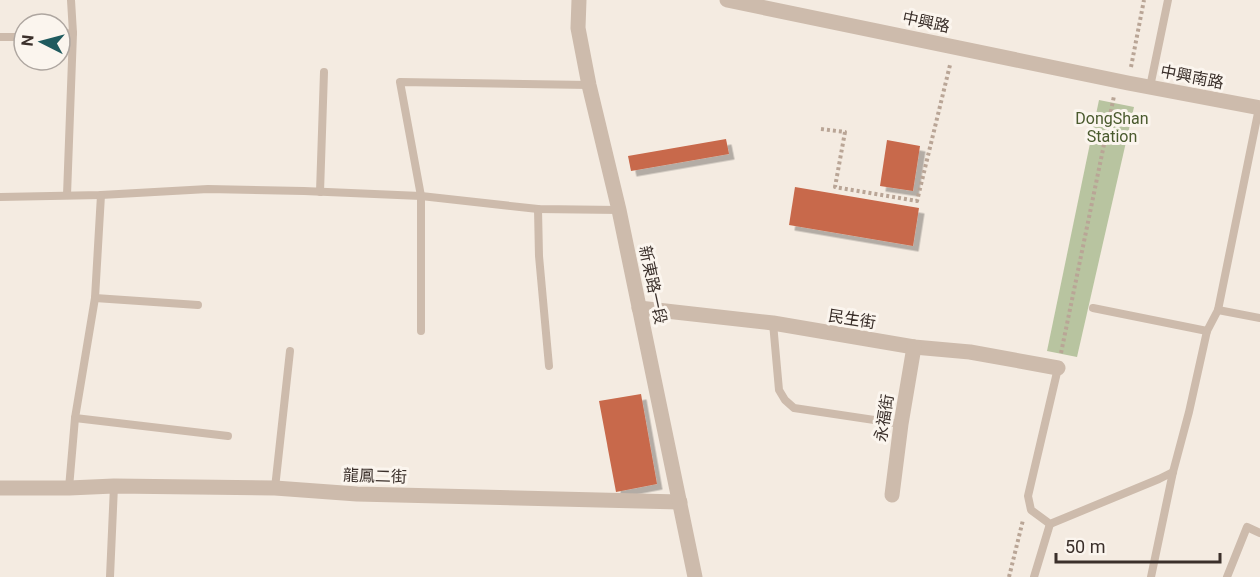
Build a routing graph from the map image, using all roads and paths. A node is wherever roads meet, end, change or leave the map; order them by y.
1 (71, 0) edge
2 (579, 0) edge
3 (727, 0) edge
4 (1144, 0) edge
5 (1168, 0) edge
6 (73, 33) joint
7 (955, 47) junction
8 (324, 72) dead end
9 (1123, 82) junction
10 (589, 85) junction
11 (1150, 87) junction
12 (1260, 108) edge
13 (821, 129) dead end
14 (320, 192) junction
15 (67, 195) junction
16 (101, 195) junction
17 (421, 196) junction
18 (0, 197) edge
19 (538, 209) junction
20 (620, 210) junction
21 (94, 298) junction
22 (198, 305) dead end
23 (639, 308) junction
24 (1093, 308) dead end
25 (1218, 310) junction
26 (1260, 318) edge
27 (773, 324) junction
28 (421, 331) dead end
29 (1207, 331) junction
30 (914, 347) junction
31 (290, 351) dead end
32 (549, 366) dead end
33 (1058, 368) junction
34 (75, 418) junction
35 (901, 424) junction
36 (228, 436) dead end
37 (1173, 472) junction
38 (114, 486) junction
39 (0, 488) edge
40 (275, 488) junction
41 (69, 489) junction
42 (892, 495) dead end
43 (1028, 496) junction
44 (680, 502) junction
45 (1050, 524) junction
46 (1260, 533) edge
47 (110, 577) edge
48 (695, 577) edge
49 (1009, 577) edge
50 (1034, 577) edge
51 (1151, 577) edge
52 (1227, 577) edge

1 - 6 lane
2 - 10 street, 新東路一段
3 - 7 street, 中興路
4 - 9 path
5 - 11 lane
6 - 15 lane
7 - 9 street, 中興路
7 - 13 path
8 - 14 lane
9 - 11 street, 中興南路
9 - 33 path
10 - 17 lane
10 - 20 street, 新東路一段
11 - 12 street, 中興南路
12 - 25 lane
14 - 16 lane
14 - 17 lane
15 - 16 lane
15 - 18 lane
16 - 21 lane
17 - 19 lane
17 - 28 lane
19 - 20 lane
19 - 32 lane
20 - 23 street, 新東路一段
21 - 22 lane
21 - 34 lane
23 - 27 street, 民生街
23 - 44 street, 新東路一段
24 - 29 lane
25 - 26 lane
25 - 29 lane
27 - 30 street, 民生街
27 - 35 lane
29 - 37 lane
30 - 33 street, 民生街
30 - 35 street, 永福街
31 - 40 lane
33 - 43 lane
34 - 36 lane
34 - 41 lane
35 - 42 street, 永福街
37 - 45 lane
37 - 51 lane
38 - 40 street, 龍鳳二街
38 - 41 street, 龍鳳二街
38 - 47 lane
39 - 41 street, 龍鳳二街
40 - 44 street, 龍鳳二街
43 - 45 lane
43 - 49 path
44 - 48 street, 新東路一段
45 - 50 lane
46 - 52 lane

